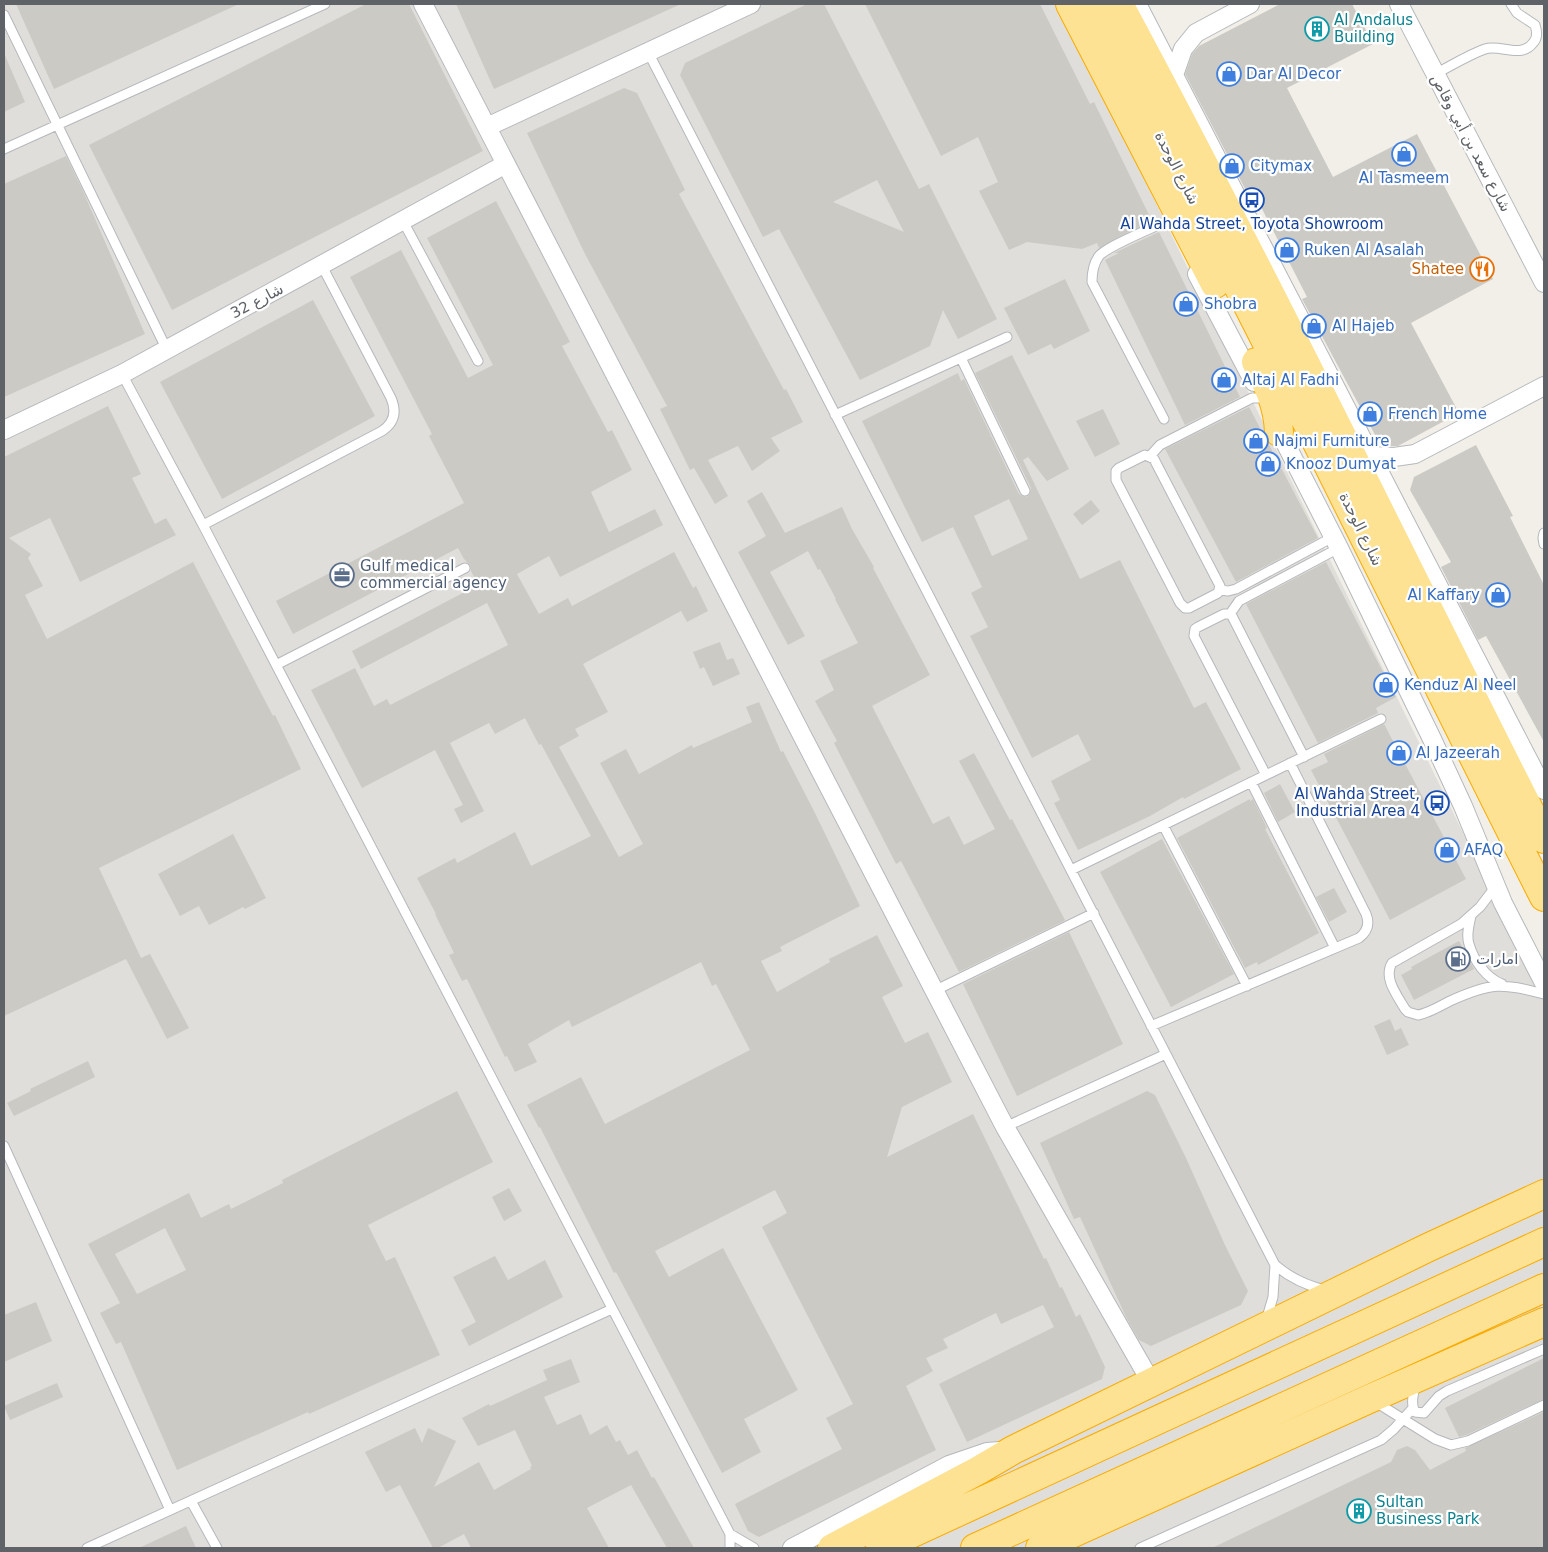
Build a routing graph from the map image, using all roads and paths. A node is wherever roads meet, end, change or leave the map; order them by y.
1 (325, 4) edge
2 (423, 4) edge
3 (750, 4) edge
4 (1056, 4) edge
5 (1070, 4) edge
6 (1090, 4) edge
7 (1119, 4) edge
8 (1137, 4) edge
9 (1250, 4) edge
10 (1399, 4) edge
11 (1511, 4) edge
12 (4, 15) edge
13 (648, 52) junction
14 (1435, 74) junction
15 (1174, 75) junction
16 (57, 125) junction
17 (487, 127) junction
18 (4, 149) edge
19 (506, 164) junction
20 (1169, 220) junction
21 (403, 221) junction
22 (322, 266) junction
23 (1544, 283) edge
24 (1007, 337) dead end
25 (167, 350) junction
26 (961, 358) junction
27 (478, 361) dead end
28 (122, 374) junction
29 (1544, 386) edge
30 (1262, 398) junction
31 (835, 414) junction
32 (1164, 420) dead end
33 (4, 430) edge
34 (1279, 432) junction
35 (1150, 456) junction
36 (1372, 456) junction
37 (1025, 490) dead end
38 (203, 524) junction
39 (1544, 533) edge
40 (1336, 542) junction
41 (1544, 544) edge
42 (465, 568) dead end
43 (1220, 590) junction
44 (1230, 614) junction
45 (276, 665) junction
46 (1381, 719) dead end
47 (1304, 757) junction
48 (1290, 763) junction
49 (1266, 775) junction
50 (1251, 782) junction
51 (1503, 787) junction
52 (1544, 790) edge
53 (1163, 825) junction
54 (1544, 839) edge
55 (1071, 870) junction
56 (1496, 886) junction
57 (1544, 897) edge
58 (1094, 914) junction
59 (1471, 916) junction
60 (1335, 948) junction
61 (1544, 982) edge
62 (1247, 986) junction
63 (1505, 986) junction
64 (934, 991) junction
65 (1544, 994) edge
66 (1151, 1026) junction
67 (1166, 1054) junction
68 (1005, 1127) junction
69 (4, 1146) edge
70 (1544, 1178) edge
71 (1544, 1194) edge
72 (1506, 1211) junction
73 (1544, 1242) edge
74 (1275, 1264) junction
75 (1544, 1288) edge
76 (1340, 1291) junction
77 (612, 1309) junction
78 (1544, 1322) edge
79 (1263, 1328) junction
80 (1544, 1349) edge
81 (1419, 1376) junction
82 (1152, 1382) junction
83 (1370, 1398) junction
84 (1544, 1404) edge
85 (1413, 1408) junction
86 (1403, 1419) junction
87 (1013, 1450) junction
88 (1167, 1489) junction
89 (191, 1501) junction
90 (170, 1510) junction
91 (730, 1534) junction
92 (87, 1548) edge
93 (216, 1548) edge
94 (730, 1548) edge
95 (754, 1548) edge
96 (792, 1548) edge
97 (832, 1548) edge
98 (880, 1548) edge
99 (975, 1548) edge
100 (1040, 1548) edge
101 (1072, 1548) edge
102 (1140, 1548) edge

1 - 16 lane
2 - 17 street
3 - 13 street
4 - 20 street
5 - 34 highway
6 - 51 highway, شارع الوحدة
7 - 51 highway, شارع الوحدة
8 - 15 street
9 - 15 street
10 - 14 street, شارع سعد بن أبي وقاص
11 - 14 lane
12 - 16 lane
13 - 17 street
13 - 31 lane
14 - 23 street, شارع سعد بن أبي وقاص
15 - 36 street
16 - 18 lane
16 - 25 lane
17 - 19 street
19 - 21 street, شارع 32
19 - 64 street
20 - 30 street
20 - 32 lane
21 - 22 street, شارع 32
21 - 27 lane
22 - 25 street, شارع 32
22 - 38 lane
24 - 26 lane
25 - 28 street, شارع 32
26 - 31 lane
26 - 37 lane
28 - 33 street, شارع 32
28 - 38 lane
29 - 36 street
30 - 34 street
30 - 35 lane
31 - 55 lane
34 - 40 street
35 - 43 lane
35 - 43 lane
36 - 52 street
38 - 45 lane
39 - 41 lane
40 - 43 lane
40 - 44 lane
40 - 56 street
42 - 45 lane
44 - 47 lane
44 - 49 lane
45 - 77 lane
46 - 47 lane
47 - 48 lane
48 - 49 lane
48 - 60 lane
49 - 50 lane
50 - 53 lane
50 - 60 lane
51 - 54 highway, شارع الوحدة
51 - 57 highway, شارع الوحدة
53 - 55 lane
53 - 62 lane
55 - 58 lane
56 - 59 lane
56 - 61 street
58 - 64 lane
58 - 66 lane
59 - 63 lane
59 - 63 lane
60 - 62 lane
62 - 66 lane
63 - 65 lane
64 - 68 street
66 - 67 lane
67 - 68 lane
67 - 74 lane
68 - 82 street
69 - 90 lane
70 - 72 highway
71 - 72 highway
72 - 76 highway
73 - 98 highway
74 - 76 lane
74 - 79 lane
75 - 99 highway
76 - 79 highway
77 - 89 lane
77 - 91 lane
78 - 81 highway
79 - 82 highway
80 - 85 lane
81 - 83 highway
81 - 85 lane
82 - 87 highway
83 - 86 lane
83 - 88 highway
84 - 86 lane
85 - 86 lane
86 - 102 lane
87 - 96 street
87 - 97 highway
88 - 100 highway
88 - 101 street
89 - 90 lane
89 - 93 lane
90 - 92 lane
91 - 94 lane
91 - 95 lane

